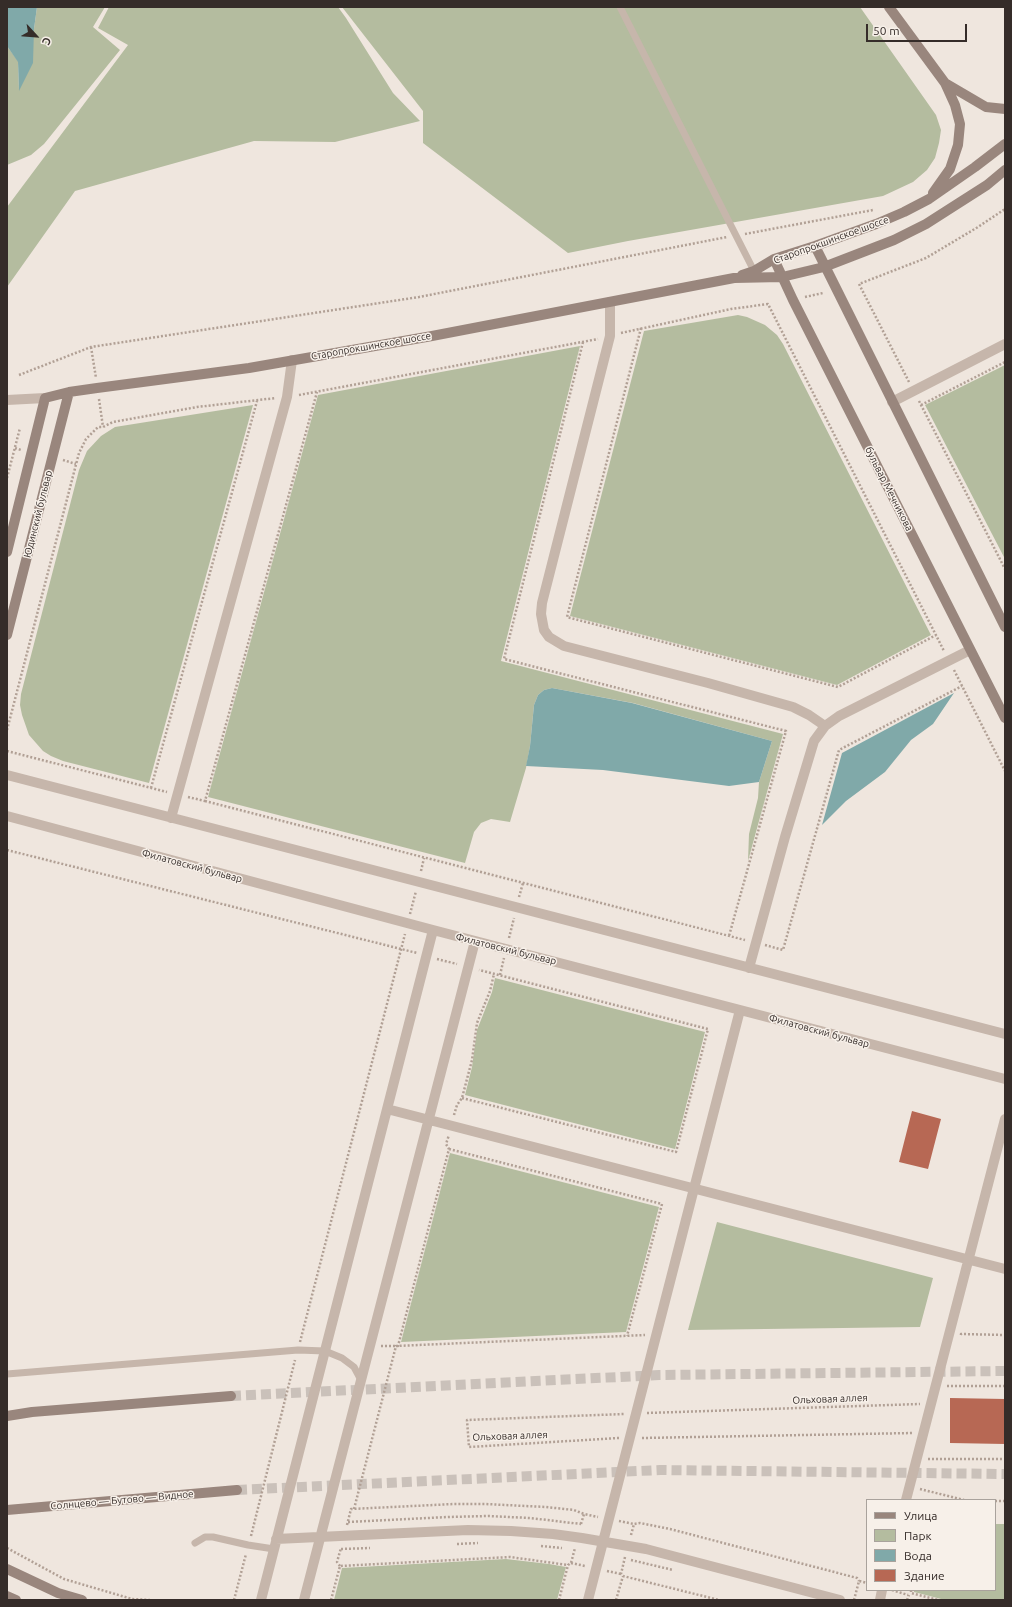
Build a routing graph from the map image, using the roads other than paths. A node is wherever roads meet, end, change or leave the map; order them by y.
1 (620, 7) edge
2 (889, 7) edge
3 (945, 83) junction
4 (1005, 109) edge
5 (1005, 144) edge
6 (1005, 170) edge
7 (929, 198) junction
8 (814, 246) junction
9 (774, 259) junction
10 (824, 267) junction
11 (754, 271) junction
12 (782, 277) junction
13 (734, 278) junction
14 (610, 302) junction
15 (1005, 344) edge
16 (292, 360) junction
17 (69, 392) junction
18 (45, 398) junction
19 (7, 400) edge
20 (892, 402) junction
21 (7, 552) edge
22 (1005, 627) edge
23 (7, 635) edge
24 (970, 650) junction
25 (1005, 718) edge
26 (825, 726) junction
27 (7, 775) edge
28 (7, 816) edge
29 (171, 818) junction
30 (433, 930) junction
31 (475, 941) junction
32 (749, 968) junction
33 (740, 1010) junction
34 (1005, 1034) edge
35 (1005, 1079) edge
36 (387, 1109) junction
37 (1005, 1119) edge
38 (428, 1120) junction
39 (694, 1189) junction
40 (968, 1260) junction
41 (1005, 1270) edge
42 (324, 1351) junction
43 (7, 1374) edge
44 (361, 1380) junction
45 (231, 1396) tunnel mouth
46 (7, 1412) edge
47 (32, 1412) junction
48 (7, 1416) edge
49 (238, 1490) tunnel mouth
50 (906, 1499) edge
51 (7, 1510) edge
52 (320, 1536) junction
53 (603, 1541) junction
54 (195, 1543) dead end
55 (275, 1544) junction
56 (7, 1569) edge
57 (7, 1596) edge
58 (16, 1600) edge
59 (82, 1600) edge
60 (261, 1600) edge
61 (304, 1600) edge
62 (588, 1600) edge
63 (840, 1600) edge

1 - 11 lane
2 - 3 street
3 - 4 street
3 - 7 street
5 - 7 street, Старопрокшинское шоссе
6 - 10 street, Старопрокшинское шоссе
7 - 8 street, Старопрокшинское шоссе
8 - 9 street, Старопрокшинское шоссе
8 - 10 street
9 - 11 street, Старопрокшинское шоссе
9 - 12 street, бульвар Мечникова
10 - 12 street, Старопрокшинское шоссе
10 - 20 street
11 - 13 street, Старопрокшинское шоссе
12 - 13 street, Старопрокшинское шоссе
12 - 24 street, бульвар Мечникова
13 - 14 street, Старопрокшинское шоссе
14 - 16 street, Старопрокшинское шоссе
14 - 26 street
15 - 20 street
16 - 17 street, Старопрокшинское шоссе
16 - 29 street
17 - 18 street, Старопрокшинское шоссе
17 - 23 street, Юдинский бульвар
18 - 19 street, Старопрокшинское шоссе
18 - 21 street, Юдинский бульвар
20 - 22 street
24 - 25 street, бульвар Мечникова
24 - 26 street
26 - 32 street
27 - 29 street
28 - 30 street, Филатовский бульвар
29 - 32 street
30 - 31 street, Филатовский бульвар
30 - 36 street
31 - 33 street, Филатовский бульвар
31 - 38 street
32 - 34 street
33 - 35 street, Филатовский бульвар
33 - 39 street
36 - 38 street
36 - 42 street
37 - 40 street
38 - 39 street
38 - 44 street
39 - 40 street
39 - 53 street
40 - 41 street
40 - 50 street
42 - 43 lane
42 - 44 lane
42 - 55 street
44 - 52 street
45 - 47 street
46 - 47 street
47 - 48 street
49 - 51 street, Солнцево — Бутово — Видное
52 - 53 street
52 - 55 street
52 - 61 street
53 - 62 street
53 - 63 street
54 - 55 lane
55 - 60 street
56 - 59 street
57 - 58 street

